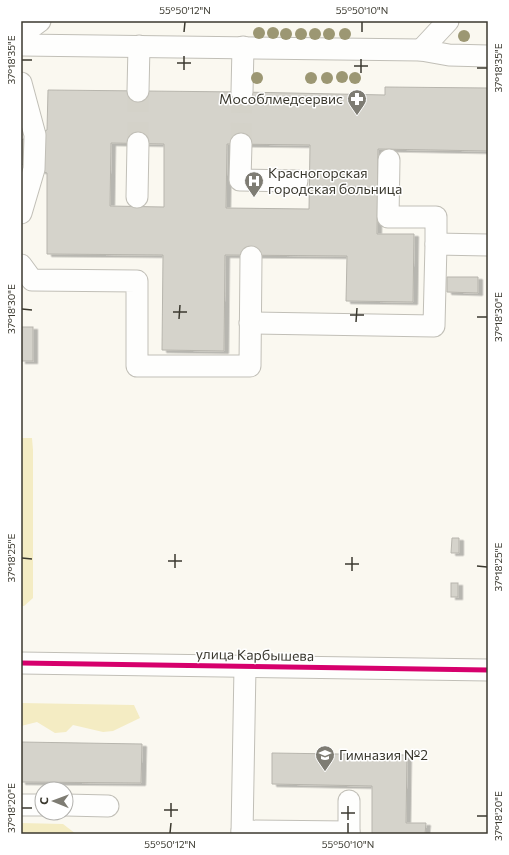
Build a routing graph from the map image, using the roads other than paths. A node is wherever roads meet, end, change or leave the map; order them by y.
1 (40, 21) edge
2 (448, 21) edge
3 (21, 35) edge
4 (21, 45) edge
5 (138, 46) junction
6 (243, 47) junction
7 (421, 50) junction
8 (488, 56) edge
9 (21, 83) edge
10 (138, 91) tunnel mouth
11 (242, 92) tunnel mouth
12 (138, 143) tunnel mouth
13 (241, 144) tunnel mouth
14 (389, 160) dead end
15 (298, 181) dead end
16 (138, 197) dead end
17 (21, 213) edge
18 (436, 244) junction
19 (488, 245) edge
20 (251, 257) dead end
21 (21, 264) edge
22 (250, 323) junction
23 (21, 663) edge
24 (245, 667) junction
25 (488, 670) edge
26 (349, 801) dead end
27 (21, 805) edge
28 (34, 805) edge
29 (74, 805) edge
30 (108, 806) dead end
31 (242, 832) edge
32 (349, 833) edge

1 - 3 street
2 - 7 street
4 - 5 street
5 - 6 street
5 - 10 street
6 - 7 street
6 - 11 street
7 - 8 street
9 - 17 street
12 - 16 street
13 - 15 street
14 - 18 street
18 - 19 street
18 - 22 street
20 - 22 street
21 - 22 street
23 - 24 street, улица Карбышева
24 - 25 street, улица Карбышева
24 - 31 street
26 - 32 street
27 - 28 street
29 - 30 street
31 - 32 street

